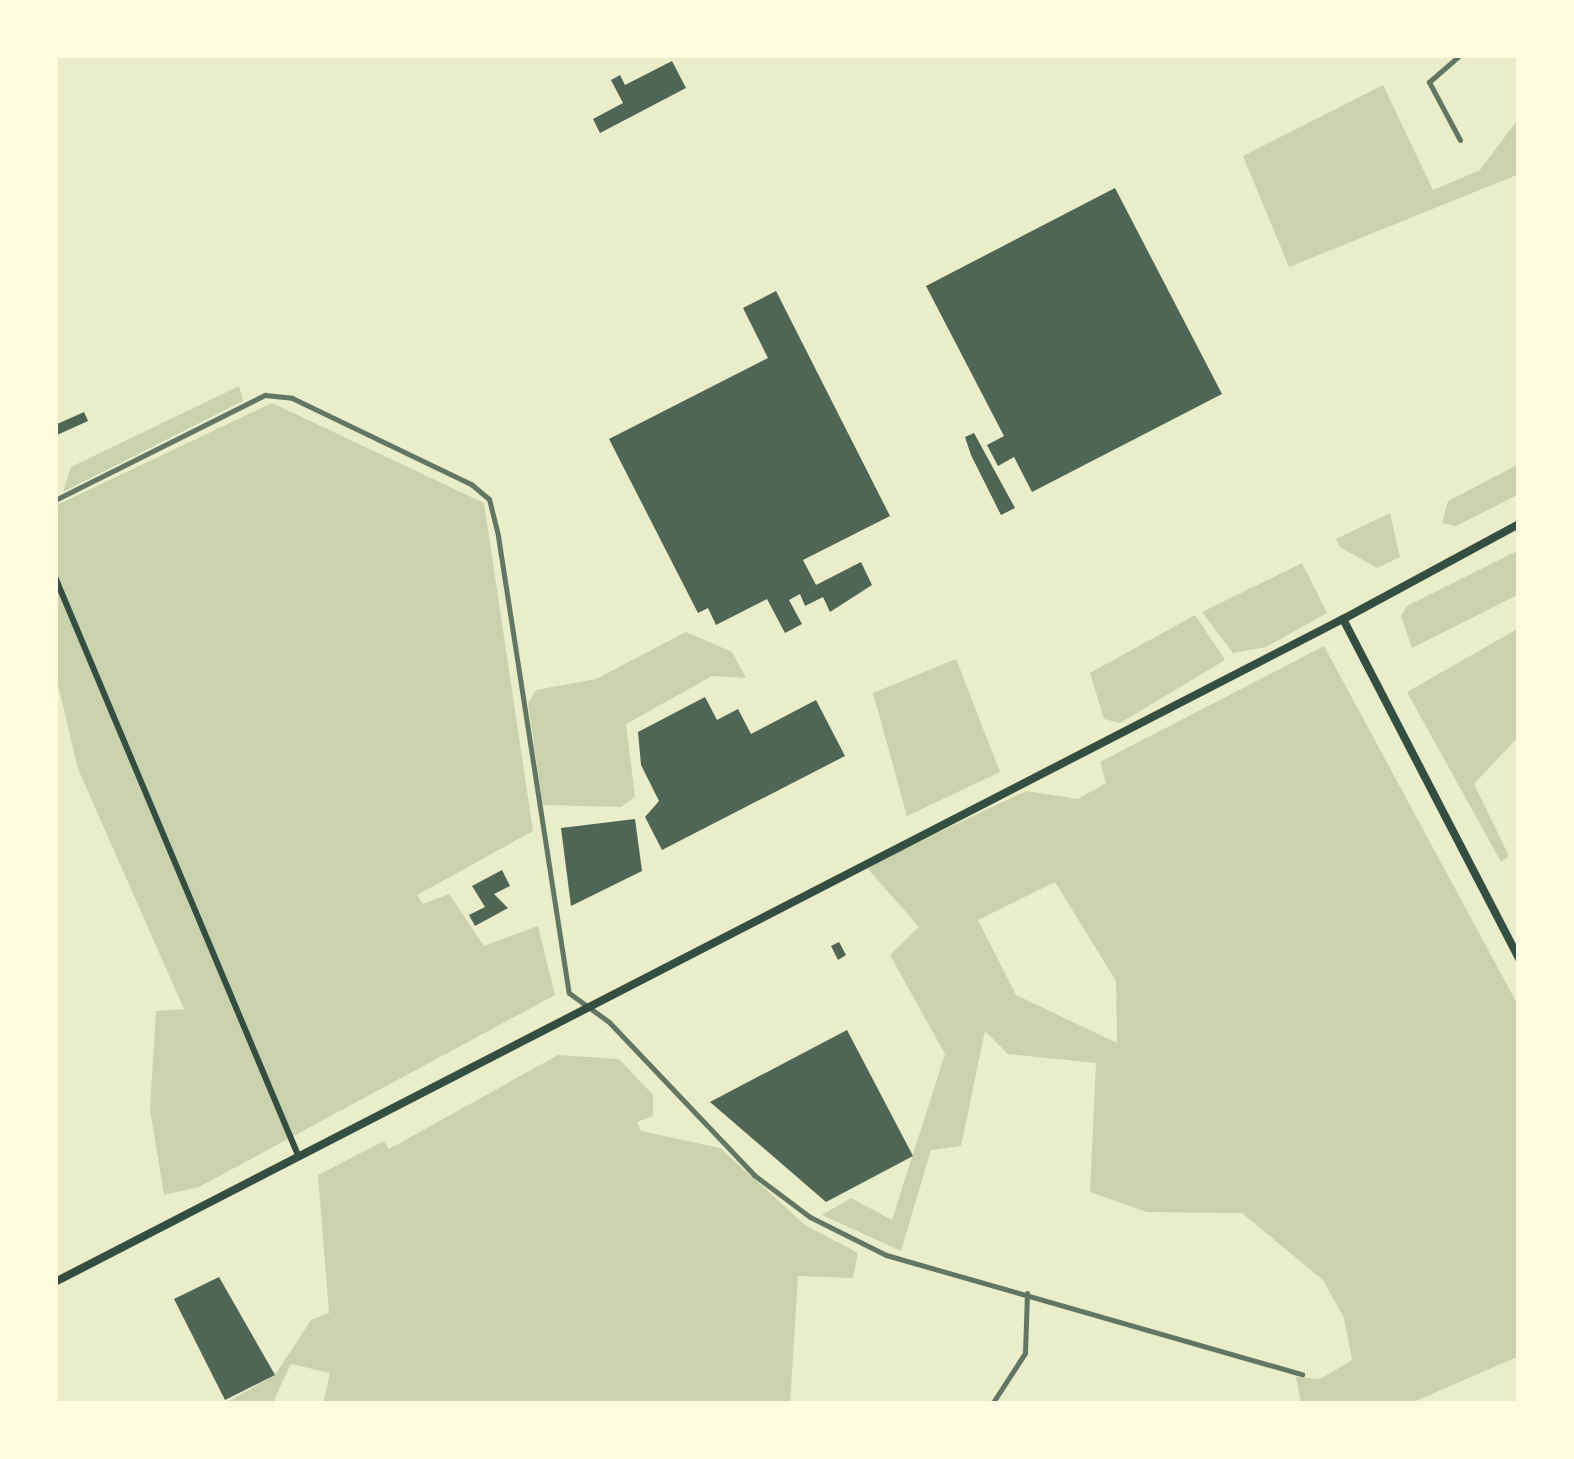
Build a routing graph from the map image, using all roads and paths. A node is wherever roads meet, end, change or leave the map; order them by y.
1 (1460, 55) edge
2 (1460, 140) dead end
3 (55, 500) edge
4 (1519, 524) edge
5 (55, 577) edge
6 (1343, 619) junction
7 (1519, 958) edge
8 (588, 1004) junction
9 (298, 1155) junction
10 (55, 1282) edge
11 (1027, 1293) junction
12 (1302, 1374) dead end
13 (992, 1404) edge

1 - 2 street
3 - 8 street
4 - 6 main road
5 - 9 main road
6 - 7 main road
6 - 8 main road
8 - 9 main road
8 - 11 street
9 - 10 main road
11 - 12 street
11 - 13 street

